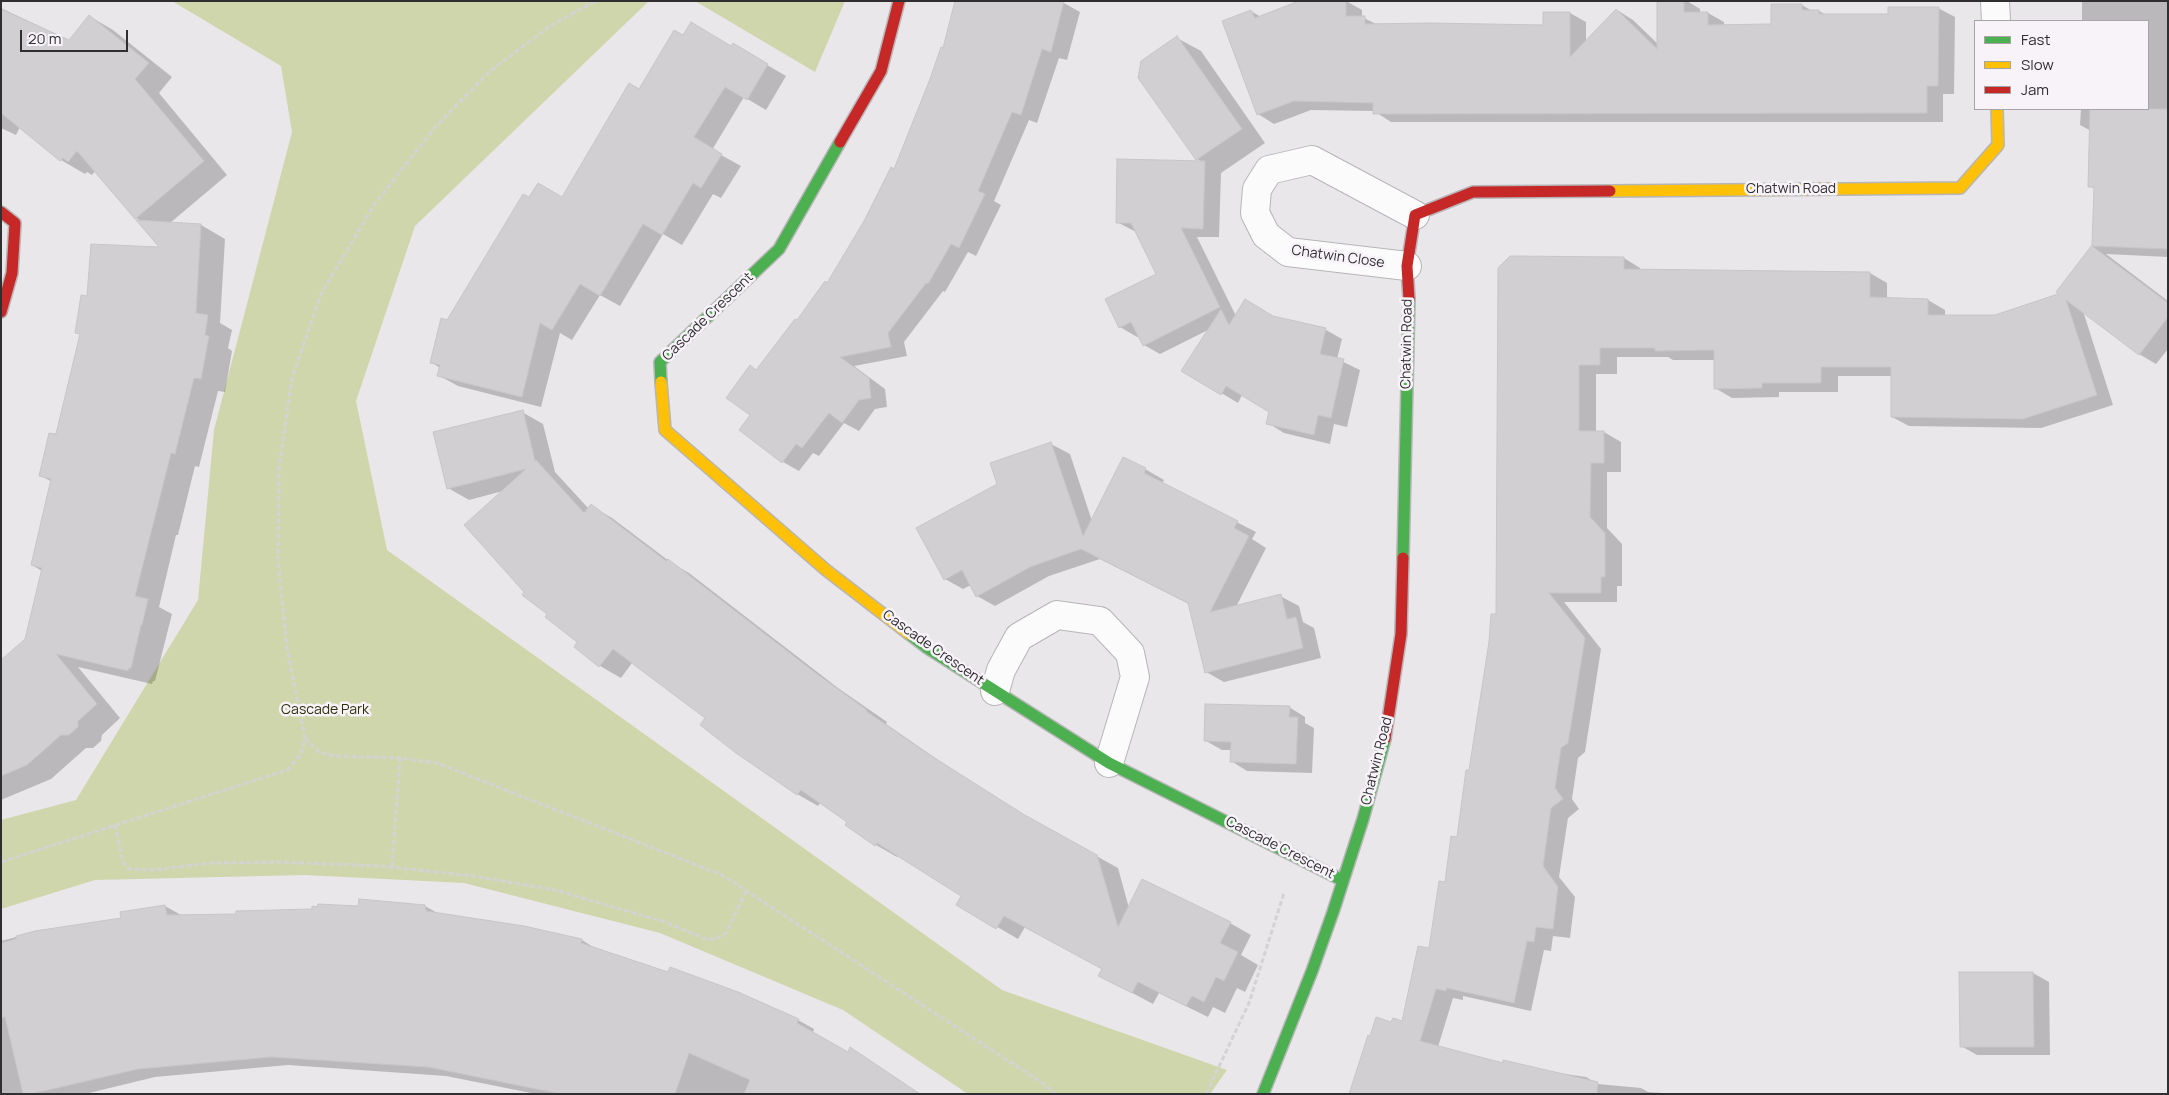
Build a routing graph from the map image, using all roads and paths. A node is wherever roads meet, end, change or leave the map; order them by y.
1 (595, 1) edge
2 (899, 1) edge
3 (1995, 1) edge
4 (1996, 20) edge
5 (1997, 110) edge
6 (1, 212) edge
7 (1415, 215) junction
8 (1407, 266) junction
9 (1, 312) edge
10 (995, 690) junction
11 (305, 738) junction
12 (400, 758) junction
13 (1109, 763) junction
14 (115, 825) junction
15 (1, 862) edge
16 (392, 867) junction
17 (1342, 880) junction
18 (746, 891) junction
19 (1284, 893) dead end
20 (1055, 1094) edge
21 (1206, 1094) edge
22 (1263, 1094) edge

1 - 11 path
2 - 10 street, Cascade Crescent
3 - 4 street
5 - 7 street, Chatwin Road
6 - 9 street
7 - 8 street, Chatwin Road
7 - 8 street, Chatwin Close
8 - 17 street, Chatwin Road
10 - 13 street, Cascade Crescent
10 - 13 street, Cascade Crescent
11 - 12 path
11 - 14 path
12 - 16 path
12 - 18 path
13 - 17 street, Cascade Crescent
14 - 15 path
14 - 16 path
16 - 18 path
17 - 22 street, Chatwin Road
18 - 20 path
19 - 21 path

